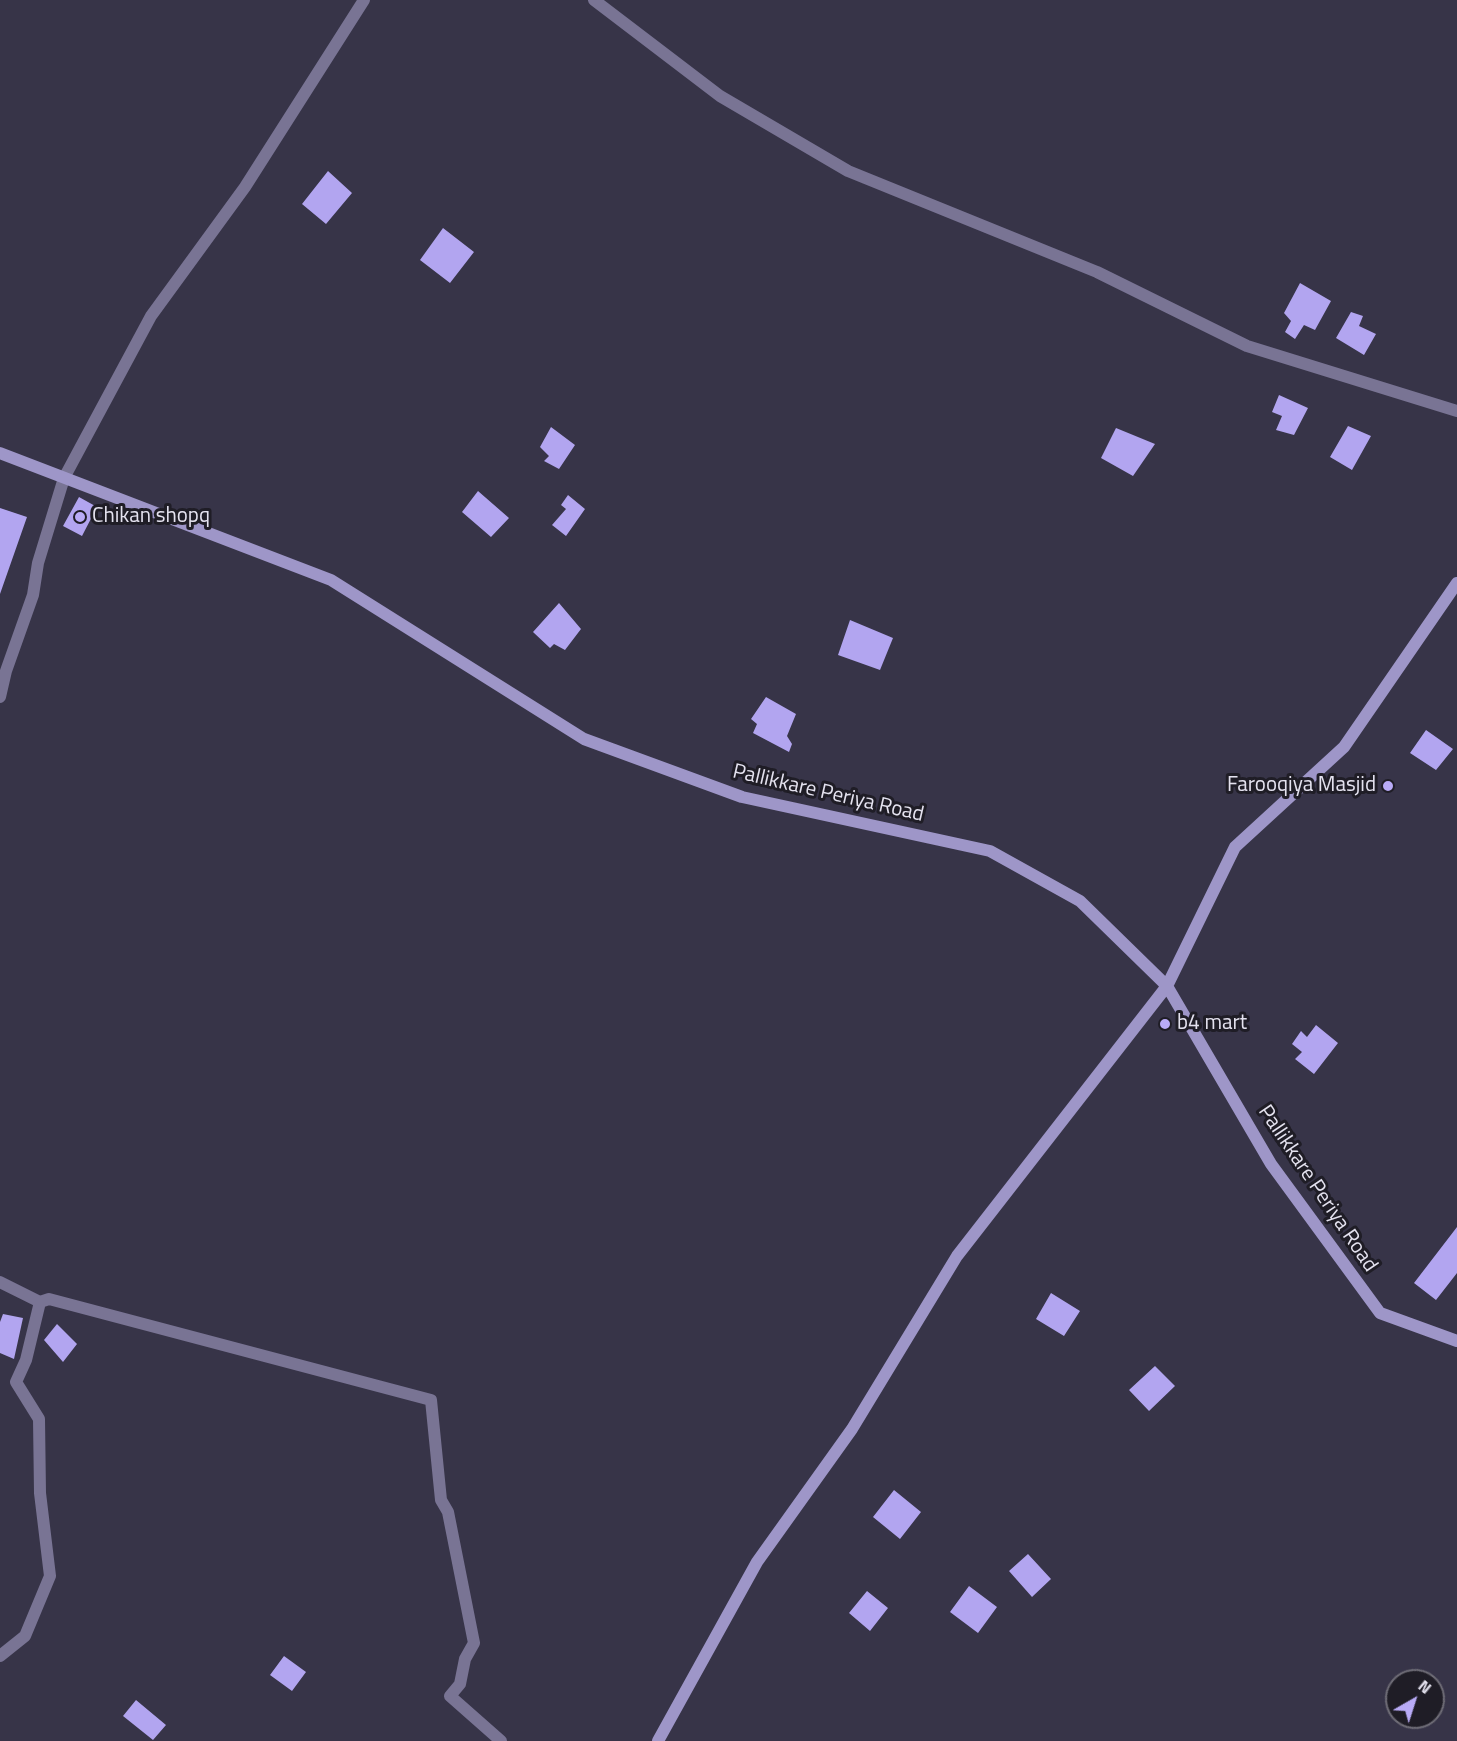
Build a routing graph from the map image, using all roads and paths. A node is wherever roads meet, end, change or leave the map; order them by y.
1 (364, 0) edge
2 (594, 0) edge
3 (1457, 411) edge
4 (0, 453) edge
5 (64, 478) junction
6 (1457, 583) edge
7 (0, 697) edge
8 (1167, 986) junction
9 (0, 1282) edge
10 (40, 1302) junction
11 (1457, 1341) edge
12 (0, 1656) edge
13 (501, 1741) edge
14 (658, 1741) edge

1 - 5 street
2 - 3 street
4 - 5 main road, Pallikkare Periya Road
5 - 7 street
5 - 8 main road, Pallikkare Periya Road
6 - 8 main road
8 - 11 main road, Pallikkare Periya Road
8 - 14 main road
9 - 10 street
10 - 12 street
10 - 13 street

